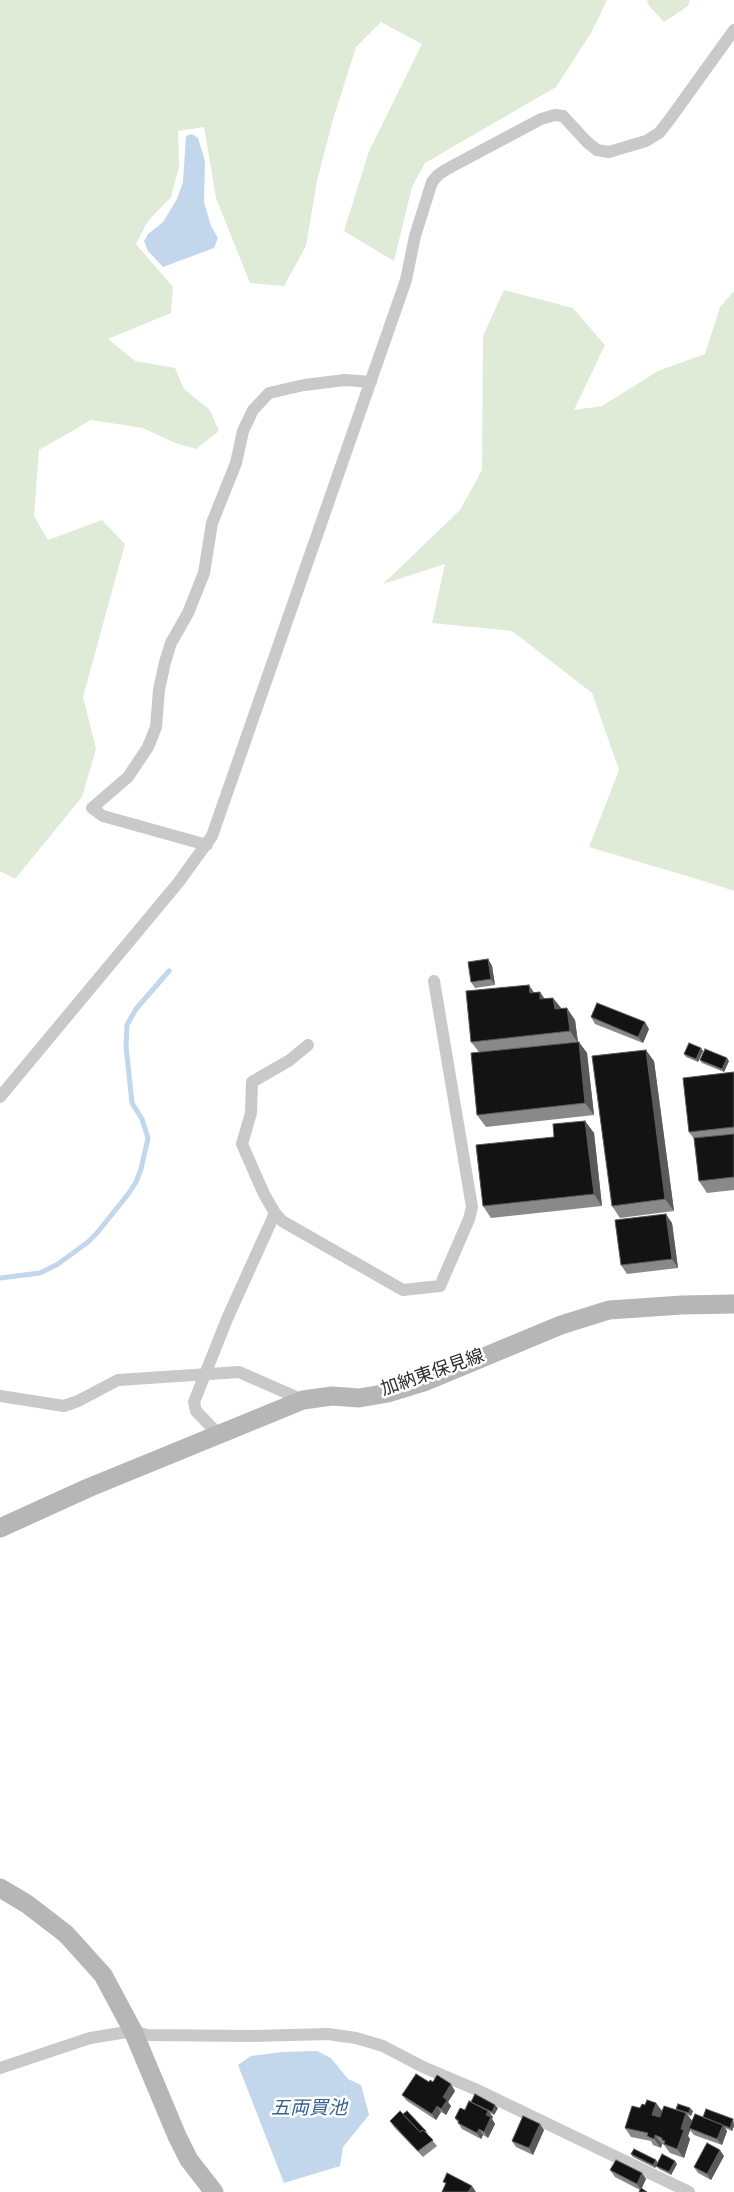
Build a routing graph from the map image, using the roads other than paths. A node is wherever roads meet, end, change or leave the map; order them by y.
1 (734, 30) edge
2 (371, 382) junction
3 (207, 845) junction
4 (434, 981) dead end
5 (308, 1045) dead end
6 (0, 1097) edge
7 (275, 1213) junction
8 (734, 1304) edge
9 (205, 1373) junction
10 (0, 1396) edge
11 (303, 1400) junction
12 (218, 1434) junction
13 (0, 1528) edge
14 (0, 1888) edge
15 (133, 2031) junction
16 (0, 2068) edge
17 (683, 2191) edge
18 (214, 2192) edge

1 - 2 street
2 - 3 street
2 - 3 street
3 - 6 street
4 - 7 street
5 - 7 street
7 - 9 street
8 - 11 main road, 加納東保見線
9 - 10 street
9 - 11 street
9 - 12 street
11 - 12 main road, 加納東保見線
12 - 13 main road, 加納東保見線
14 - 15 main road
15 - 16 street
15 - 17 street
15 - 18 main road

